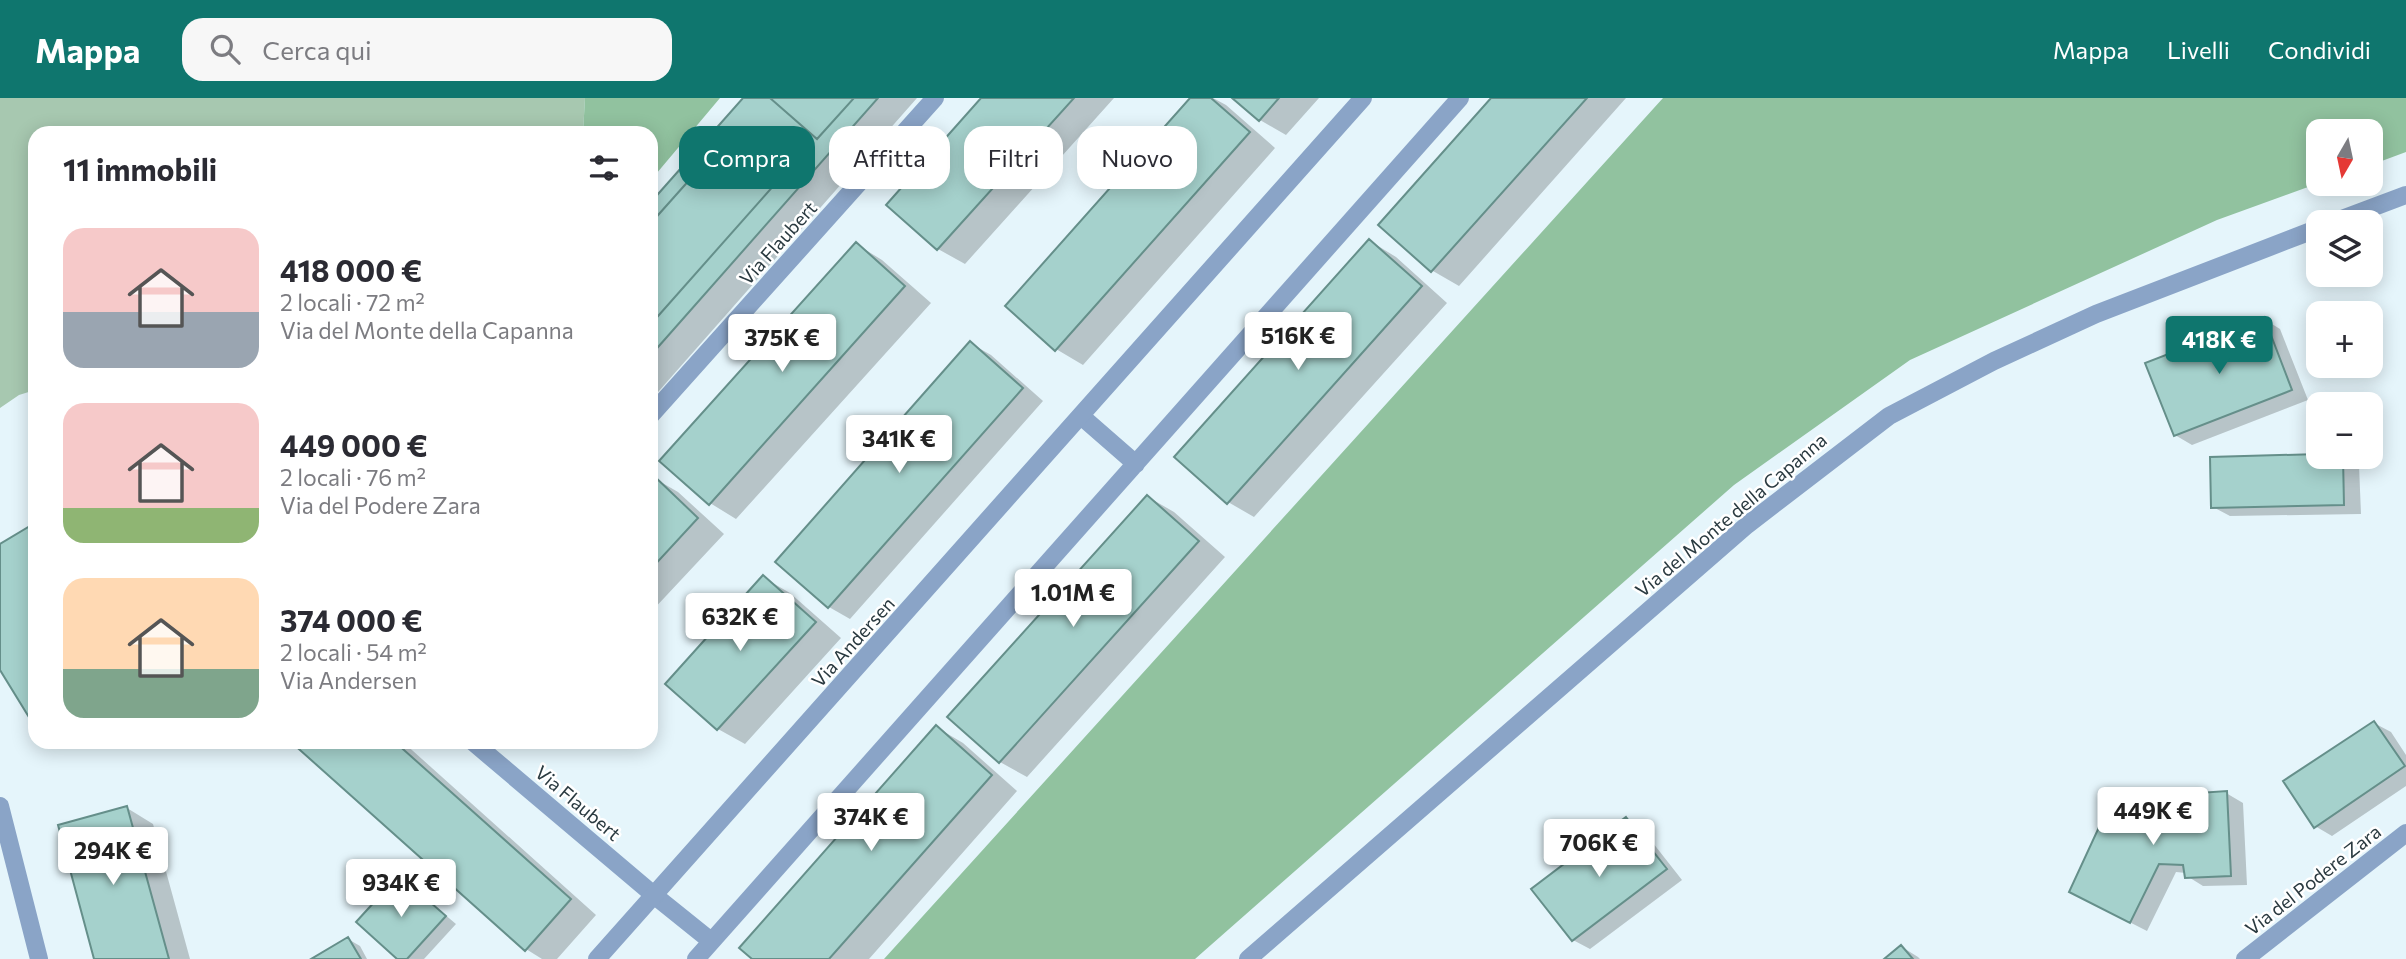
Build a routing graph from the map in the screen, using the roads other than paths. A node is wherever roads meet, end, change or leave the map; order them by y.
1 (935, 98) edge
2 (1363, 98) edge
3 (1460, 98) edge
4 (2406, 195) edge
5 (2366, 210) edge
6 (2306, 233) edge
7 (658, 407) edge
8 (1082, 416) junction
9 (1136, 464) junction
10 (481, 749) edge
11 (0, 806) edge
12 (2406, 833) edge
13 (655, 896) junction
14 (711, 942) junction
15 (39, 959) edge
16 (597, 959) edge
17 (696, 959) edge
18 (1248, 959) edge
19 (2245, 959) edge

1 - 7 street, Via Flaubert
2 - 8 street, Via Andersen
3 - 9 street
4 - 5 street
6 - 18 street, Via del Monte della Capanna
8 - 9 street
8 - 13 street, Via Andersen
9 - 14 street
10 - 13 street, Via Flaubert
11 - 15 street
12 - 19 street, Via del Podere Zara
13 - 14 street
13 - 16 street, Via Andersen
14 - 17 street

